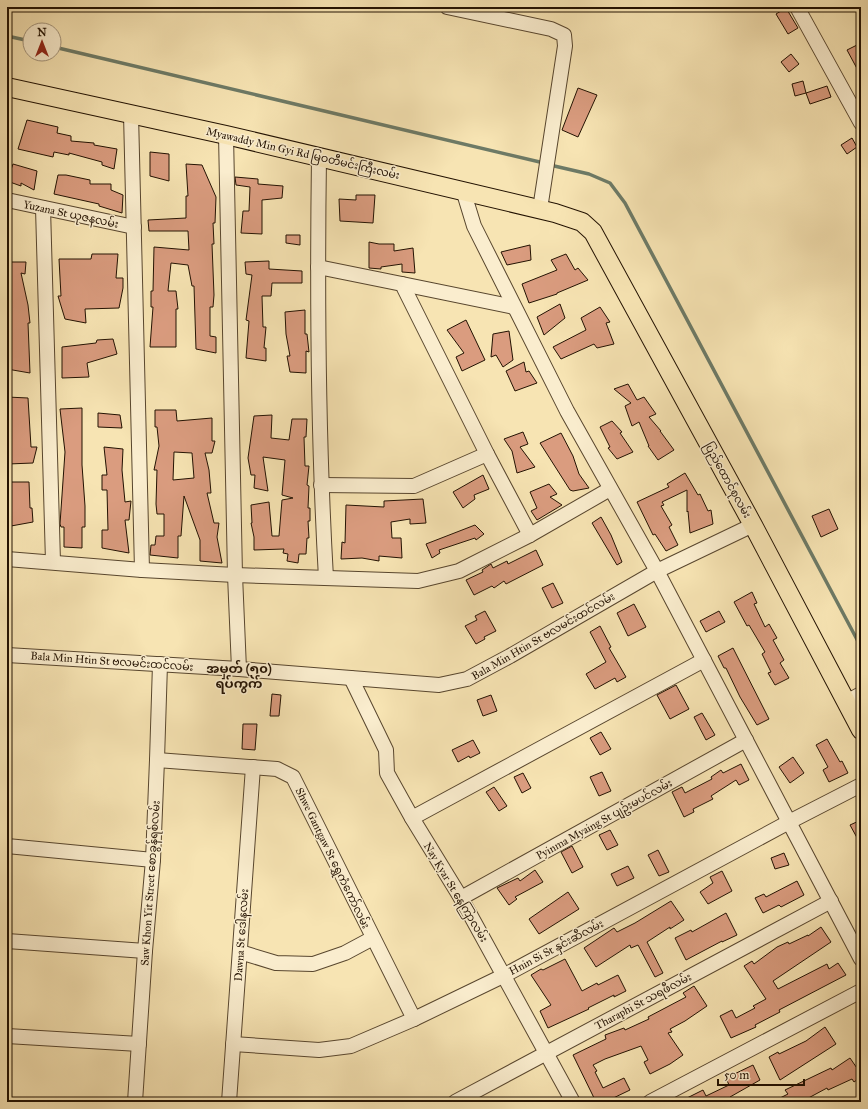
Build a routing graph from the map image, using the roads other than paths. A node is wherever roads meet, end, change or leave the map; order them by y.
1 (447, 7) edge
2 (797, 7) edge
3 (7, 88) edge
4 (132, 114) junction
5 (861, 123) edge
6 (226, 135) junction
7 (319, 157) junction
8 (463, 190) junction
9 (7, 200) edge
10 (43, 208) junction
11 (540, 209) junction
12 (134, 227) junction
13 (593, 232) joint
14 (318, 267) junction
15 (402, 284) junction
16 (514, 307) junction
17 (488, 454) junction
18 (321, 485) junction
19 (610, 489) junction
20 (752, 525) junction
21 (530, 535) junction
22 (7, 559) edge
23 (53, 562) junction
24 (142, 570) junction
25 (657, 571) junction
26 (235, 575) junction
27 (326, 578) junction
28 (7, 655) edge
29 (704, 660) junction
30 (160, 664) junction
31 (239, 669) junction
32 (351, 678) junction
33 (854, 698) edge
34 (861, 730) edge
35 (746, 740) junction
36 (157, 760) junction
37 (253, 767) junction
38 (861, 785) edge
39 (412, 818) junction
40 (789, 822) junction
41 (7, 846) edge
42 (153, 860) junction
43 (461, 898) junction
44 (831, 901) junction
45 (373, 938) junction
46 (7, 941) edge
47 (145, 951) junction
48 (240, 952) junction
49 (861, 959) edge
50 (504, 975) junction
51 (861, 990) edge
52 (414, 1019) junction
53 (7, 1036) edge
54 (139, 1044) junction
55 (233, 1044) junction
56 (546, 1053) junction
57 (135, 1102) edge
58 (229, 1102) edge
59 (455, 1102) edge
60 (573, 1102) edge
61 (650, 1102) edge

1 - 11 street
2 - 5 street
3 - 4 main road, Myawaddy Min Gyi Rd မြဝတီမင်းကြီးလမ်း
4 - 6 main road, Myawaddy Min Gyi Rd မြဝတီမင်းကြီးလမ်း
4 - 12 street
6 - 7 main road, Myawaddy Min Gyi Rd မြဝတီမင်းကြီးလမ်း
6 - 26 street
7 - 8 main road, Myawaddy Min Gyi Rd မြဝတီမင်းကြီးလမ်း
7 - 14 street
8 - 11 main road, Myawaddy Min Gyi Rd မြဝတီမင်းကြီးလမ်း
8 - 16 street
9 - 10 street, Yuzana St ယုဇနလမ်း
10 - 12 street, Yuzana St ယုဇနလမ်း
10 - 23 street
11 - 13 main road, Myawaddy Min Gyi Rd မြဝတီမင်းကြီးလမ်း
12 - 24 street
13 - 20 main road, ပြည်ထောင်စုလမ်း
14 - 15 street
14 - 18 street
15 - 16 street
15 - 17 street
16 - 19 street
17 - 18 street
17 - 21 street
18 - 27 street
19 - 21 street
19 - 25 street
20 - 25 street, Bala Min Htin St ဗလမင်းထင်လမ်း
20 - 33 main road, ပြည်ထောင်စုလမ်း
21 - 27 street
22 - 23 street
23 - 24 street
24 - 26 street
25 - 29 street
25 - 32 street, Bala Min Htin St ဗလမင်းထင်လမ်း
26 - 27 street
26 - 31 street
28 - 30 street, Bala Min Htin St ဗလမင်းထင်လမ်း
29 - 35 street
29 - 39 street
30 - 31 street, Bala Min Htin St ဗလမင်းထင်လမ်း
30 - 36 street, Saw Khon Yit Street စောခွန်ရစ်လမ်း
31 - 32 street, Bala Min Htin St ဗလမင်းထင်လမ်း
32 - 39 street, Nay Kyar St နေကြာလမ်း
33 - 34 main road, ပြည်ထောင်စုလမ်း
35 - 40 street
35 - 43 street, Pyinma Myaing St ပျဥ်းမပင်လမ်း
36 - 37 street, Shwe Gantgaw St ရွှေကံကော်လမ်း
36 - 42 street, Saw Khon Yit Street စောခွန်ရစ်လမ်း
37 - 45 street, Shwe Gantgaw St ရွှေကံကော်လမ်း
37 - 48 street, Dawna St ဒေါနလမ်း
38 - 40 street, Hnin Si St နှင်းဆီလမ်း
39 - 43 street, Nay Kyar St နေကြာလမ်း
40 - 44 street
40 - 50 street, Hnin Si St နှင်းဆီလမ်း
41 - 42 street
42 - 47 street, Saw Khon Yit Street စောခွန်ရစ်လမ်း
43 - 50 street, Nay Kyar St နေကြာလမ်း
44 - 49 street
44 - 56 street, Tharaphi St သရဖီလမ်း
45 - 48 street
45 - 52 street, Shwe Gantgaw St ရွှေကံကော်လမ်း
46 - 47 street
47 - 54 street, Saw Khon Yit Street စောခွန်ရစ်လမ်း
48 - 55 street, Dawna St ဒေါနလမ်း
50 - 52 street, Hnin Si St နှင်းဆီလမ်း
50 - 56 street, Nay Kyar St နေကြာလမ်း
51 - 61 street
52 - 55 street, Hnin Si St နှင်းဆီလမ်း
53 - 54 street
54 - 57 street, Saw Khon Yit Street စောခွန်ရစ်လမ်း
55 - 58 street, Dawna St ဒေါနလမ်း
56 - 59 street, Tharaphi St သရဖီလမ်း
56 - 60 street, Nay Kyar St နေကြာလမ်း

